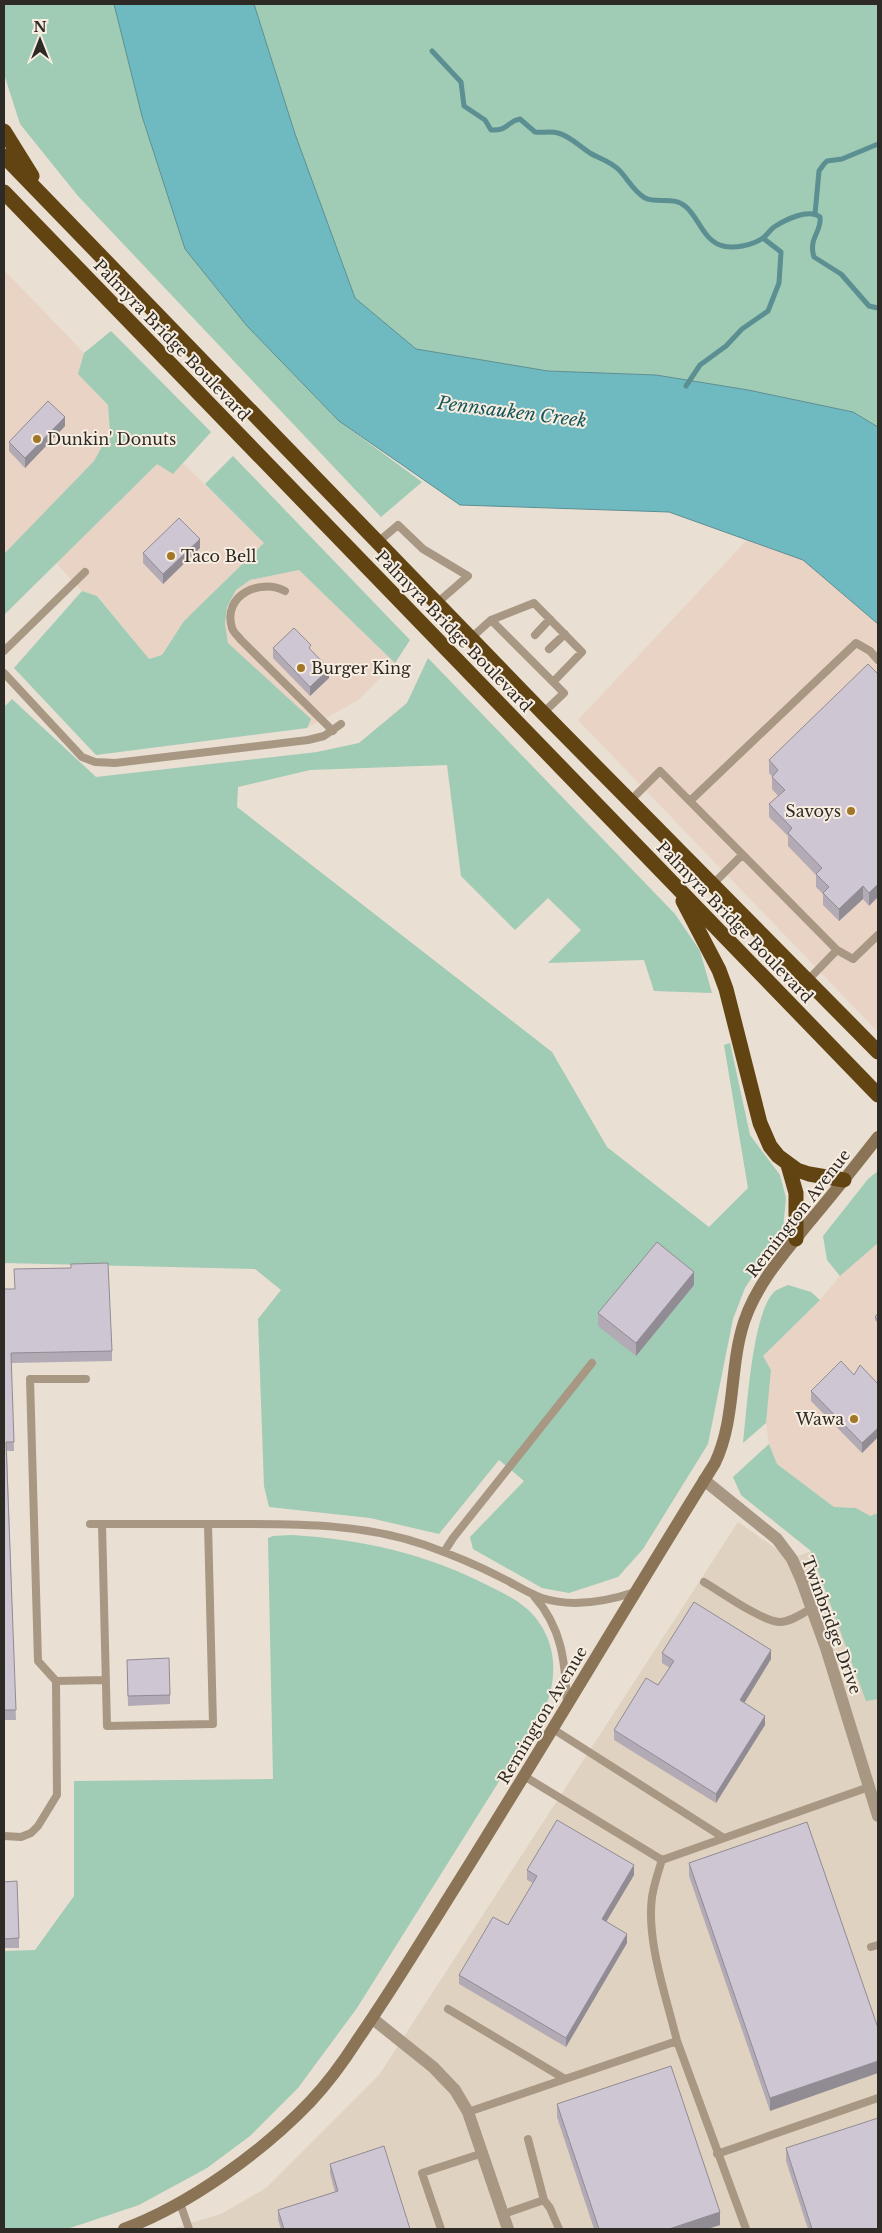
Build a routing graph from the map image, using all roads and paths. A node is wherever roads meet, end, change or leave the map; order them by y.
1 (4, 131) edge
2 (4, 156) edge
3 (4, 192) edge
4 (49, 203) junction
5 (378, 542) junction
6 (85, 572) dead end
7 (285, 590) dead end
8 (437, 603) junction
9 (550, 619) junction
10 (491, 620) junction
11 (565, 634) junction
12 (535, 635) dead end
13 (471, 638) junction
14 (550, 649) dead end
15 (4, 651) edge
16 (878, 660) edge
17 (4, 673) edge
18 (553, 682) junction
19 (544, 713) junction
20 (341, 724) dead end
21 (333, 731) junction
22 (631, 800) junction
23 (690, 801) junction
24 (742, 855) junction
25 (714, 883) junction
26 (674, 884) junction
27 (878, 935) edge
28 (836, 950) junction
29 (808, 980) junction
30 (878, 1052) edge
31 (878, 1095) edge
32 (878, 1137) edge
33 (788, 1165) junction
34 (844, 1180) junction
35 (796, 1239) junction
36 (592, 1363) dead end
37 (86, 1379) dead end
38 (704, 1480) junction
39 (90, 1524) dead end
40 (102, 1524) junction
41 (208, 1524) junction
42 (444, 1552) junction
43 (704, 1582) dead end
44 (637, 1591) junction
45 (533, 1595) junction
46 (812, 1608) junction
47 (106, 1680) junction
48 (56, 1681) junction
49 (567, 1705) junction
50 (553, 1729) junction
51 (524, 1776) junction
52 (870, 1787) junction
53 (878, 1816) edge
54 (4, 1836) edge
55 (724, 1838) junction
56 (662, 1860) junction
57 (448, 2009) dead end
58 (373, 2019) junction
59 (677, 2041) junction
60 (565, 2079) junction
61 (878, 2098) edge
62 (468, 2112) junction
63 (528, 2139) dead end
64 (483, 2153) junction
65 (717, 2154) junction
66 (544, 2200) junction
67 (180, 2203) junction
68 (504, 2214) junction
69 (124, 2229) edge
70 (188, 2229) edge
71 (440, 2229) edge
72 (508, 2229) edge
73 (559, 2229) edge
74 (746, 2229) edge

1 - 4 highway
2 - 4 highway, Palmyra Bridge Boulevard
3 - 26 highway, Palmyra Bridge Boulevard
4 - 5 highway, Palmyra Bridge Boulevard
5 - 8 highway, Palmyra Bridge Boulevard
5 - 8 lane
6 - 15 lane
7 - 21 lane
8 - 13 highway, Palmyra Bridge Boulevard
9 - 10 lane
9 - 11 lane
9 - 12 lane
10 - 13 lane
10 - 18 lane
11 - 14 lane
11 - 18 lane
13 - 19 highway, Palmyra Bridge Boulevard
16 - 23 lane
17 - 21 lane
18 - 19 lane
19 - 22 highway, Palmyra Bridge Boulevard
20 - 21 lane
22 - 23 lane
22 - 25 highway, Palmyra Bridge Boulevard
23 - 24 lane
24 - 25 lane
24 - 28 lane
25 - 29 highway, Palmyra Bridge Boulevard
26 - 31 highway, Palmyra Bridge Boulevard
26 - 33 highway
27 - 28 lane
28 - 29 lane
29 - 30 highway, Palmyra Bridge Boulevard
32 - 34 street, Remington Avenue
33 - 34 highway
33 - 35 highway
34 - 35 street, Remington Avenue
35 - 38 street, Remington Avenue
36 - 42 lane
37 - 48 lane
38 - 44 street, Remington Avenue
38 - 46 street, Twinbridge Drive
39 - 40 lane
40 - 41 lane
40 - 47 lane
41 - 42 lane
41 - 47 lane
42 - 45 lane
43 - 46 lane
44 - 45 lane
44 - 49 street, Remington Avenue
45 - 49 lane
46 - 52 street, Twinbridge Drive
47 - 48 lane
48 - 54 lane
49 - 50 street, Remington Avenue
50 - 51 street, Remington Avenue
50 - 55 lane
51 - 56 lane
51 - 58 street, Remington Avenue
52 - 53 street, Twinbridge Drive
52 - 55 lane
55 - 56 lane
56 - 59 lane
57 - 60 lane
58 - 62 street
58 - 67 street, Remington Avenue
59 - 60 lane
59 - 65 lane
60 - 62 lane
61 - 65 lane
62 - 64 street
63 - 66 lane
64 - 68 street
64 - 71 lane
65 - 74 lane
66 - 68 lane
66 - 73 lane
67 - 69 street, Remington Avenue
67 - 70 lane
68 - 72 street

